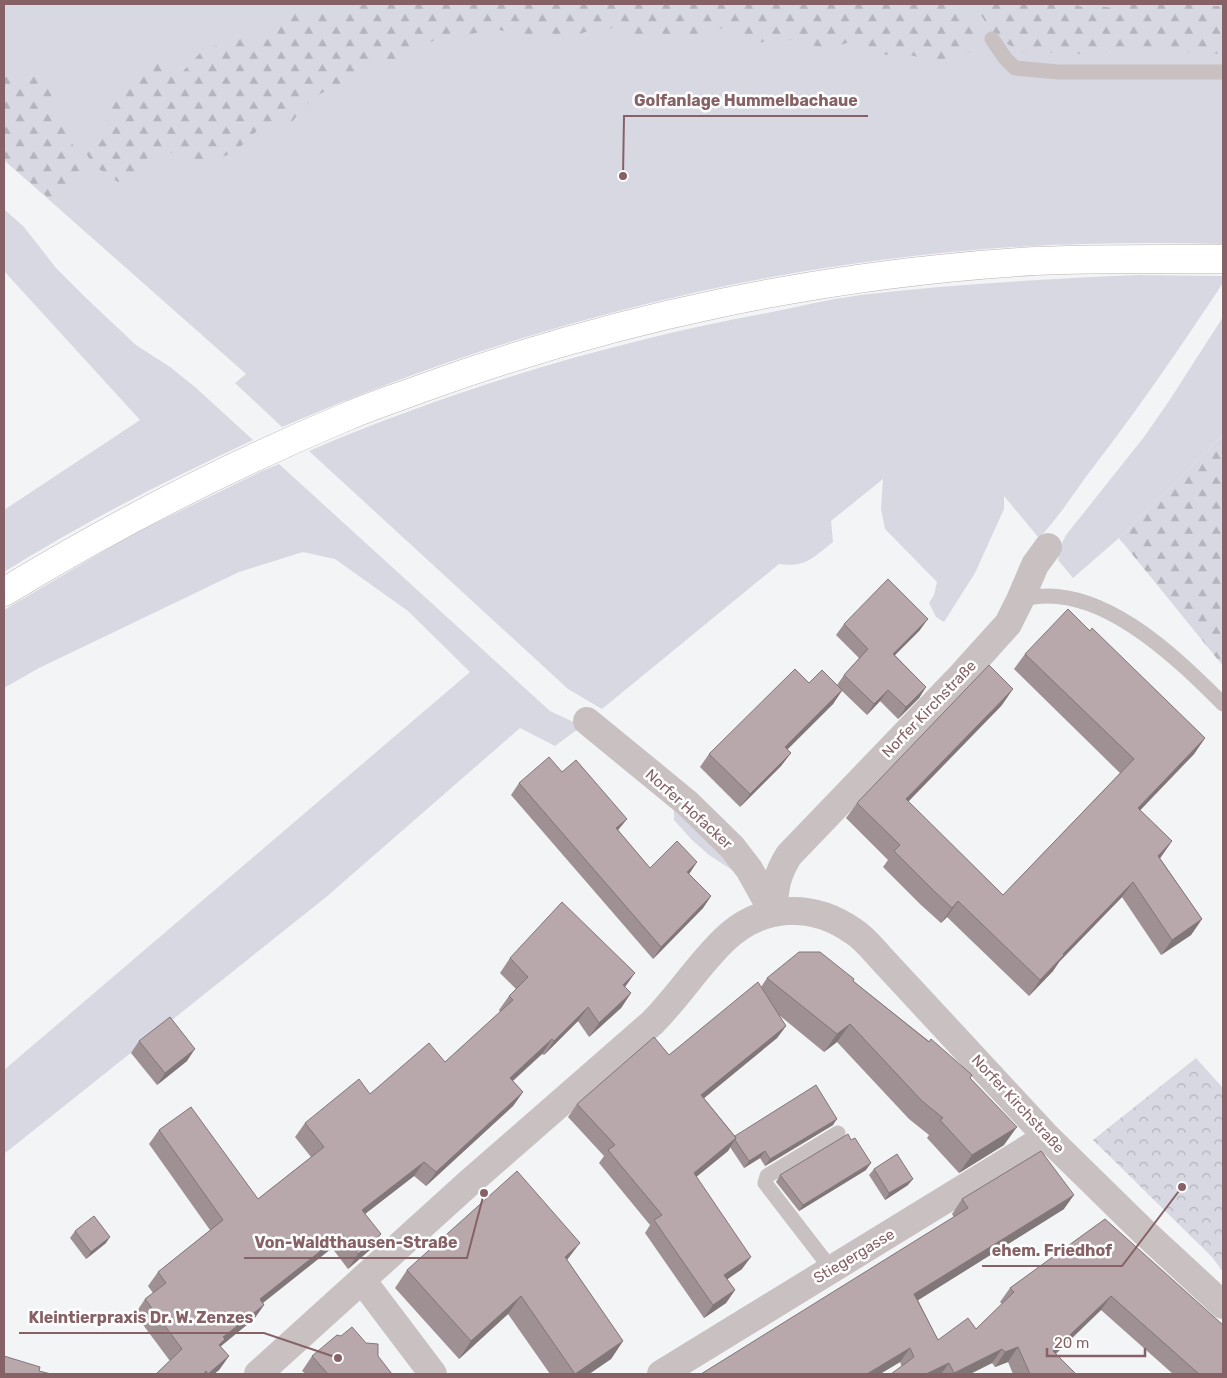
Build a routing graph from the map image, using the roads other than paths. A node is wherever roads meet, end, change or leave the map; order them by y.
1 (992, 39) dead end
2 (1223, 72) edge
3 (1223, 259) edge
4 (1048, 547) dead end
5 (4, 592) edge
6 (1020, 600) junction
7 (1223, 704) edge
8 (588, 721) dead end
9 (773, 912) junction
10 (838, 1133) dead end
11 (1047, 1136) junction
12 (832, 1270) junction
13 (362, 1280) junction
14 (1223, 1305) edge
15 (258, 1374) edge
16 (433, 1374) edge
17 (661, 1374) edge

1 - 2 lane
3 - 5 main road
4 - 6 street, Norfer Kirchstraße
6 - 7 lane
6 - 9 street, Norfer Kirchstraße
8 - 9 street, Norfer Hofacker
9 - 11 street, Norfer Kirchstraße
9 - 13 street, Norfer Kirchstraße
10 - 12 lane
11 - 12 street, Stiegergasse
11 - 14 street, Norfer Kirchstraße
12 - 17 street, Stiegergasse
13 - 15 street, Norfer Kirchstraße
13 - 16 street

